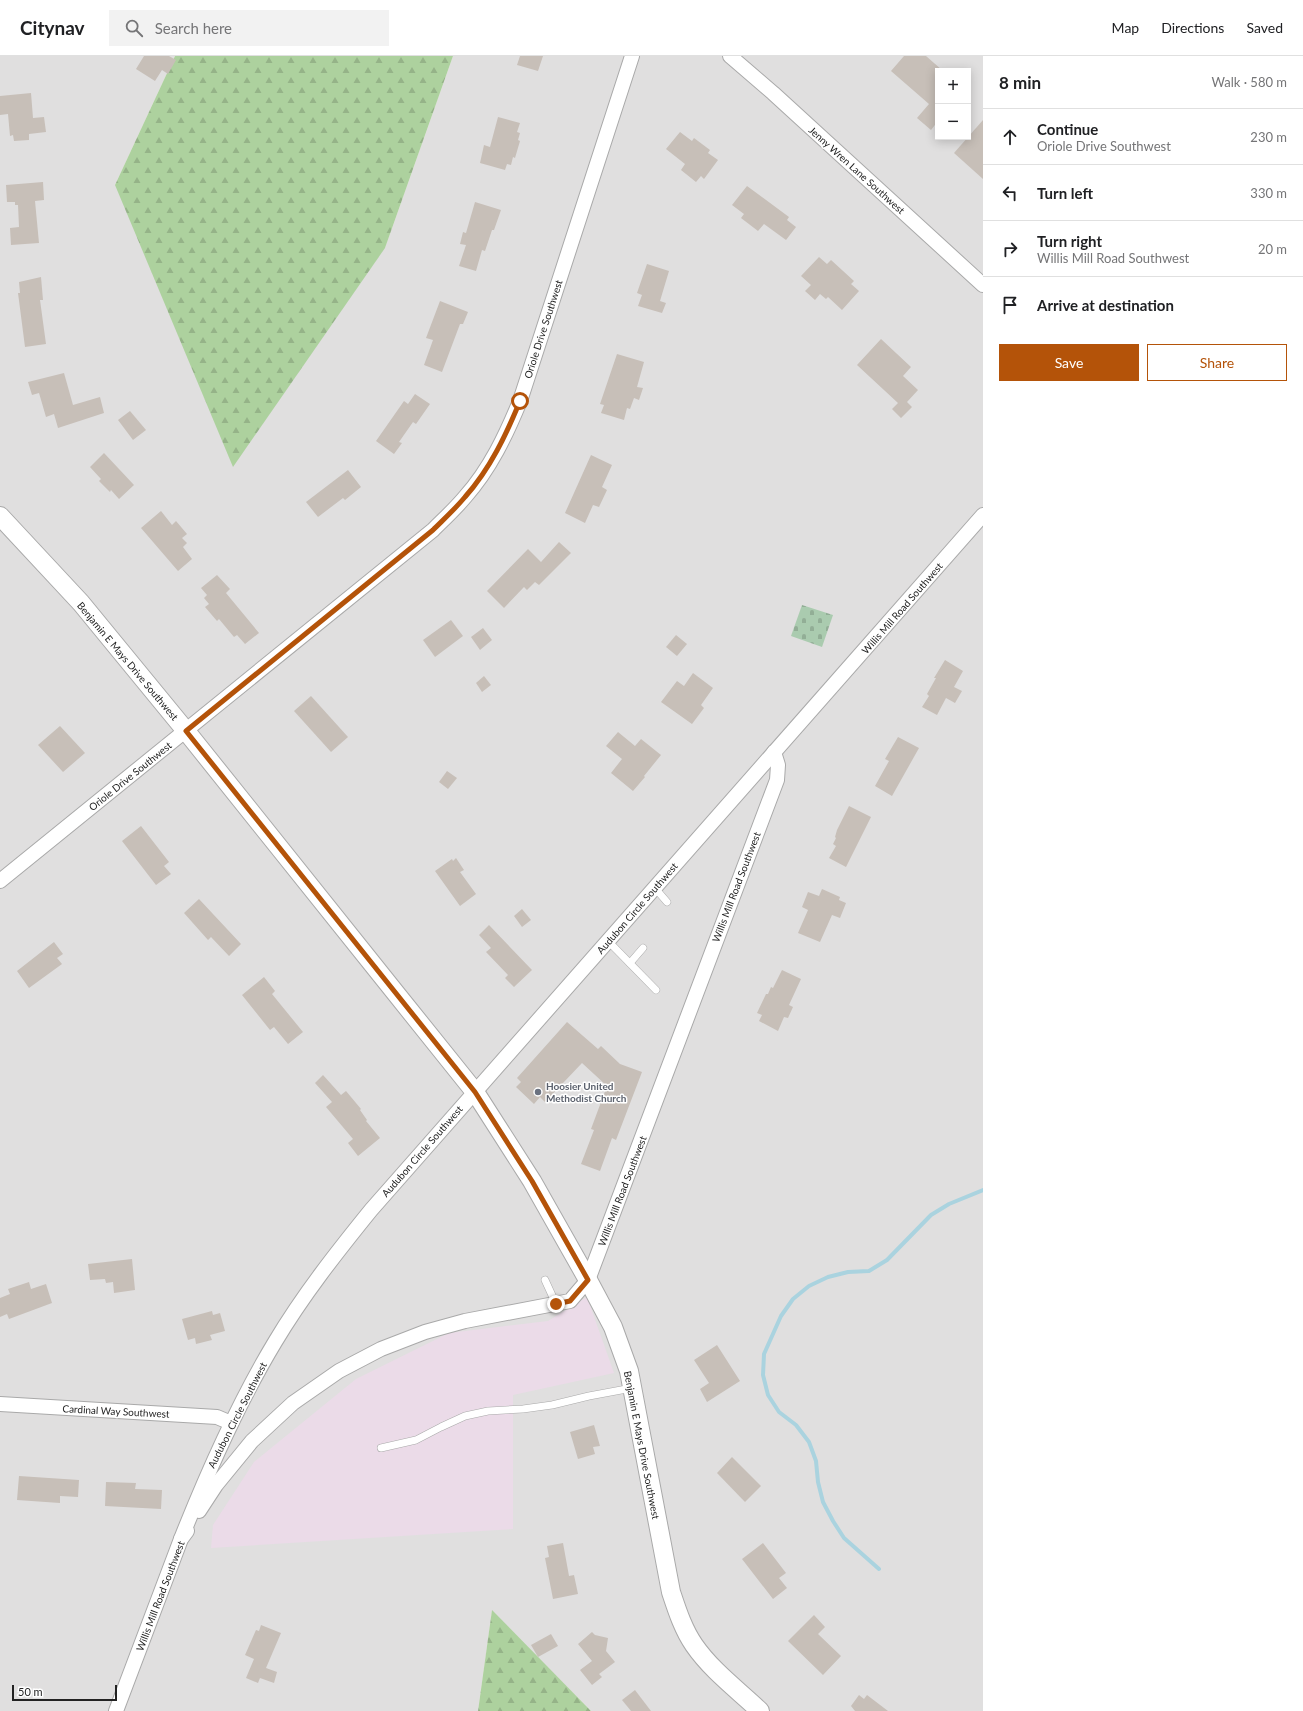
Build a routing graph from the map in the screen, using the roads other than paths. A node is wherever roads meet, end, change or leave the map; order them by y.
1 (632, 56) edge
2 (730, 56) edge
3 (983, 285) edge
4 (983, 515) edge
5 (0, 516) edge
6 (186, 731) junction
7 (774, 752) junction
8 (0, 881) edge
9 (655, 888) junction
10 (668, 902) dead end
11 (608, 941) junction
12 (643, 948) dead end
13 (630, 963) junction
14 (656, 990) dead end
15 (475, 1092) junction
16 (545, 1280) dead end
17 (588, 1280) junction
18 (556, 1304) junction
19 (632, 1388) junction
20 (0, 1404) edge
21 (231, 1422) junction
22 (381, 1448) dead end
23 (181, 1539) junction
24 (116, 1711) edge
25 (760, 1711) edge

1 - 6 street, Oriole Drive Southwest
2 - 3 street, Jenny Wren Lane Southwest
4 - 7 street, Willis Mill Road Southwest
5 - 6 street, Benjamin E Mays Drive Southwest
6 - 8 street, Oriole Drive Southwest
6 - 15 street, Benjamin E Mays Drive Southwest
7 - 9 street, Audubon Circle Southwest
7 - 17 street, Willis Mill Road Southwest
9 - 10 lane
9 - 11 street, Audubon Circle Southwest
11 - 13 lane
11 - 15 street, Audubon Circle Southwest
12 - 13 lane
13 - 14 lane
15 - 17 street, Benjamin E Mays Drive Southwest
15 - 21 street, Audubon Circle Southwest
16 - 18 lane
17 - 18 street, Willis Mill Road Southwest
17 - 19 street, Benjamin E Mays Drive Southwest
18 - 23 street, Willis Mill Road Southwest
19 - 22 lane
19 - 25 street, Benjamin E Mays Drive Southwest
20 - 21 street, Cardinal Way Southwest
21 - 23 street, Audubon Circle Southwest
23 - 24 street, Willis Mill Road Southwest

